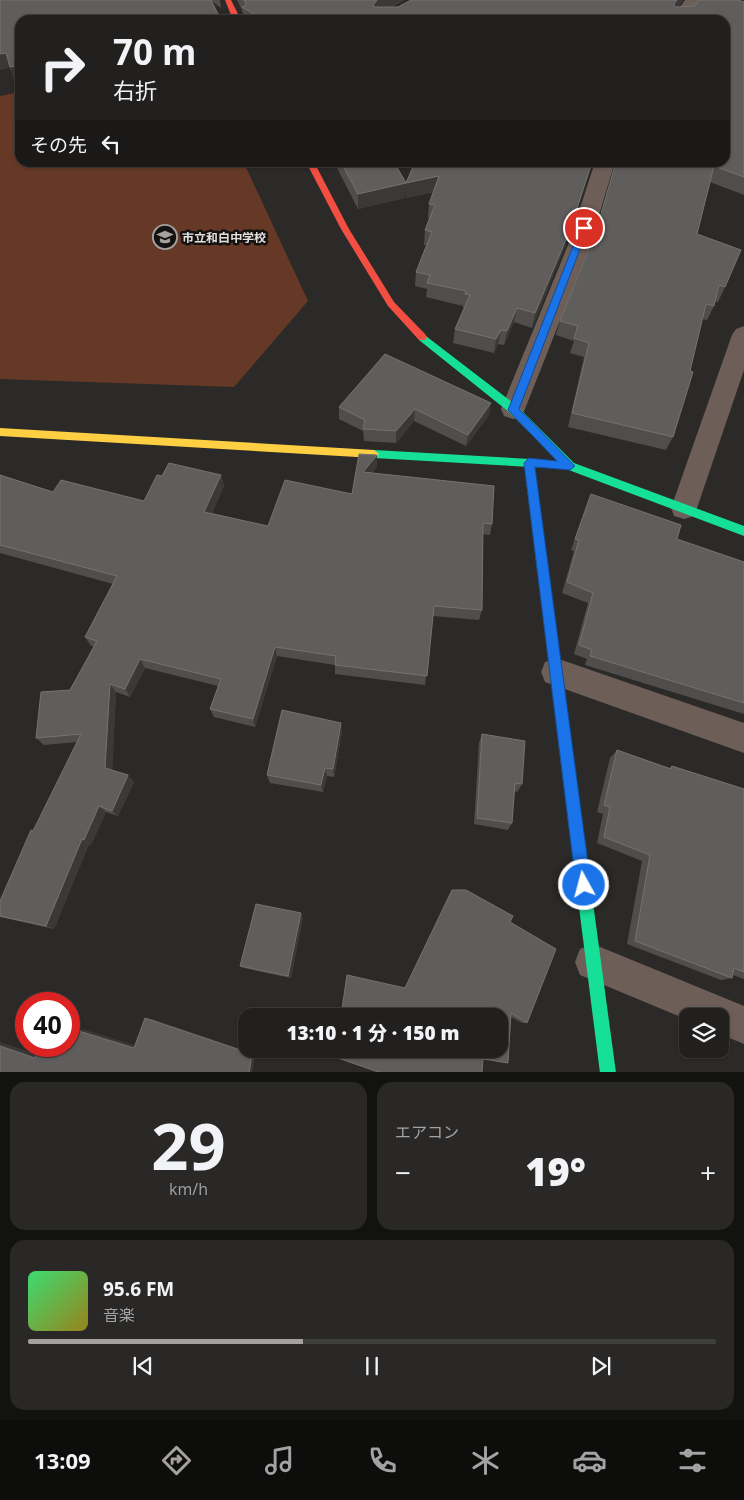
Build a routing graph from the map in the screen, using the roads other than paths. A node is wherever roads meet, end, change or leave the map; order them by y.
1 (228, 0) edge
2 (694, 0) edge
3 (235, 15) edge
4 (684, 15) edge
5 (313, 167) edge
6 (603, 167) edge
7 (744, 335) edge
8 (514, 410) junction
9 (0, 432) edge
10 (529, 463) junction
11 (570, 466) junction
12 (684, 508) junction
13 (744, 531) edge
14 (556, 672) junction
15 (744, 738) edge
16 (594, 962) junction
17 (744, 1025) edge
18 (608, 1072) edge

1 - 3 street
2 - 4 street
5 - 8 street
6 - 8 street
7 - 12 street
8 - 11 street
9 - 10 street
10 - 11 street
10 - 14 street
11 - 12 street
12 - 13 street
14 - 15 street
14 - 16 street
16 - 17 street
16 - 18 street

